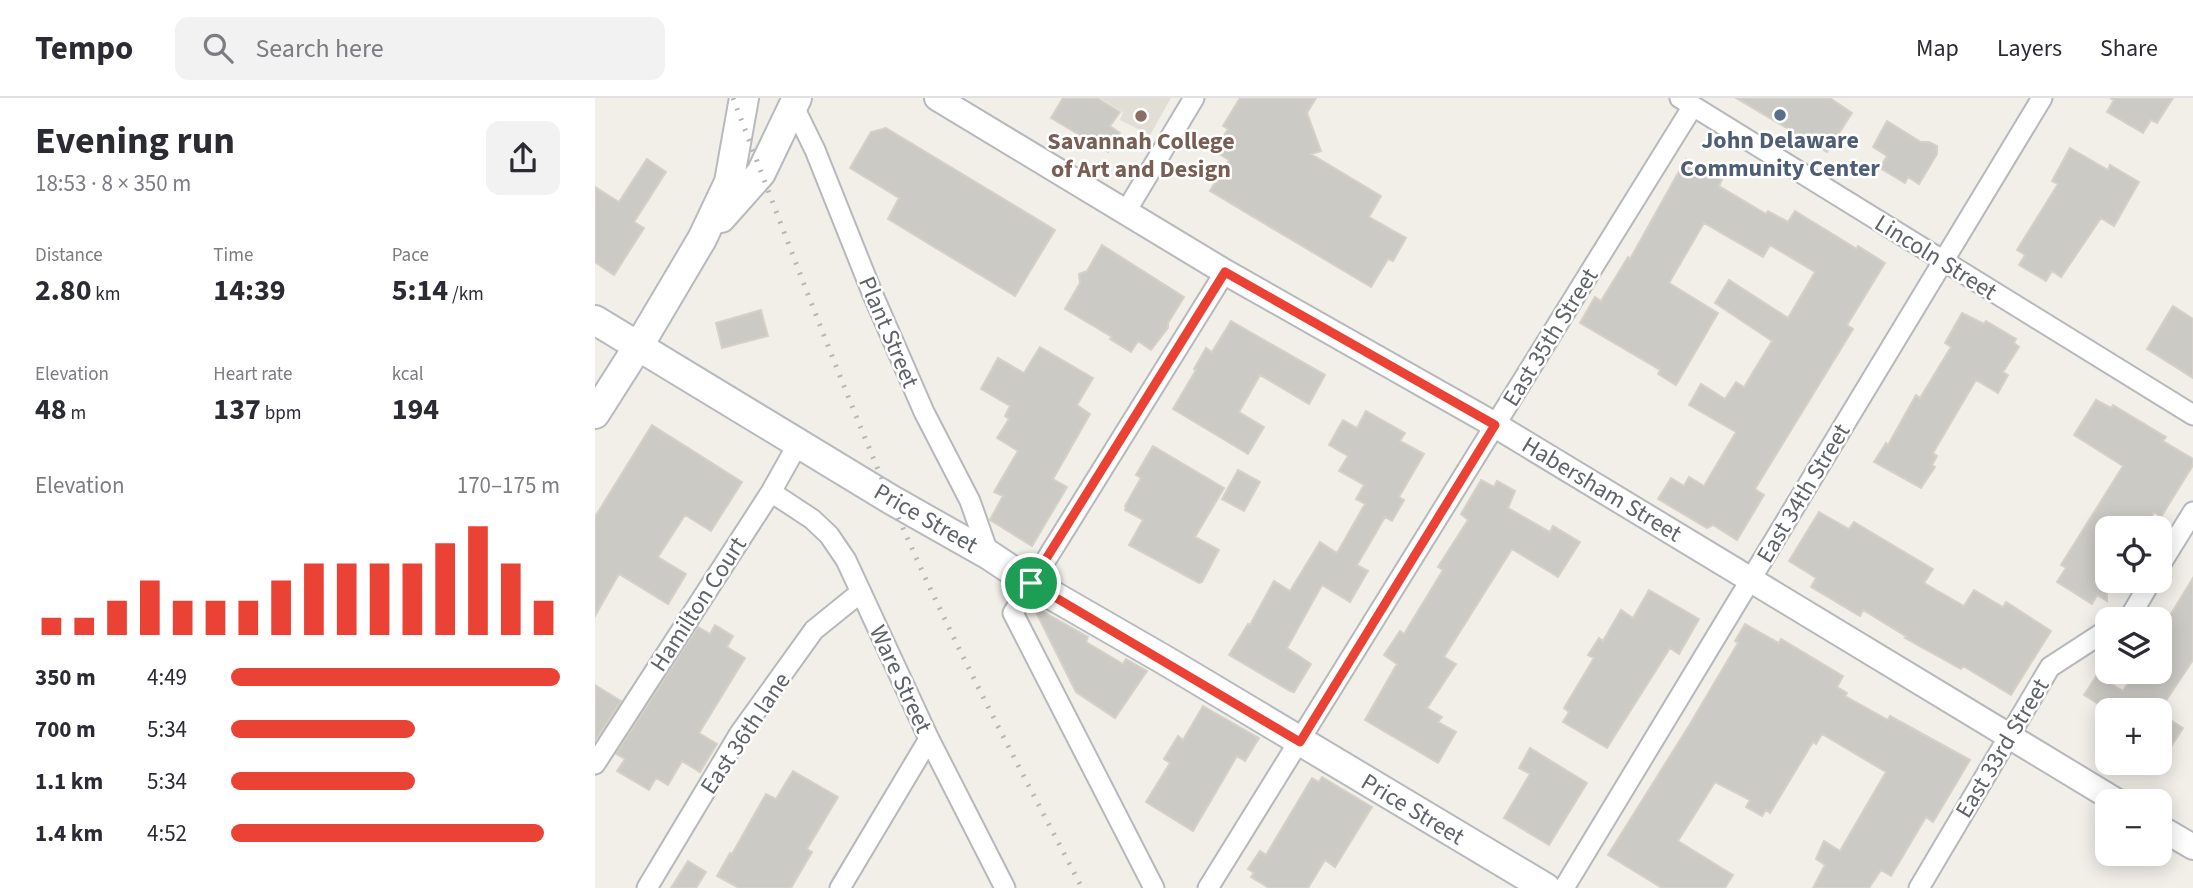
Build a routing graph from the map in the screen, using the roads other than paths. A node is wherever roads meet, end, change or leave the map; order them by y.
1 (744, 98) edge
2 (937, 98) edge
3 (1193, 98) edge
4 (2042, 98) edge
5 (796, 102) edge
6 (1687, 102) edge
7 (1125, 213) junction
8 (702, 239) junction
9 (1943, 261) junction
10 (1225, 272) junction
11 (595, 320) edge
12 (639, 346) junction
13 (595, 414) edge
14 (2193, 415) edge
15 (1495, 425) junction
16 (799, 442) junction
17 (771, 492) junction
18 (2193, 512) edge
19 (2172, 546) edge
20 (989, 555) junction
21 (1750, 579) junction
22 (1031, 583) junction
23 (861, 592) junction
24 (2095, 638) edge
25 (2008, 736) junction
26 (929, 739) junction
27 (1300, 742) junction
28 (595, 764) edge
29 (2096, 789) edge
30 (2172, 835) edge
31 (2193, 847) edge
32 (647, 888) edge
33 (840, 888) edge
34 (1006, 888) edge
35 (1154, 888) edge
36 (1208, 888) edge
37 (1546, 888) edge
38 (1564, 888) edge
39 (1919, 888) edge

1 - 8 main road
2 - 7 street, Habersham Street
3 - 7 street
4 - 9 street, East 34th Street
5 - 8 main road
5 - 20 street, Plant Street
6 - 9 street, Lincoln Street
6 - 15 street, East 35th Street
7 - 10 street, Habersham Street
8 - 12 main road
9 - 14 street, Lincoln Street
9 - 21 street, East 34th Street
10 - 15 street, Habersham Street
10 - 22 street
11 - 12 main road, Price Street
12 - 13 main road
12 - 16 main road, Price Street
15 - 21 street, Habersham Street
15 - 27 street, East 35th Street
16 - 17 street, Hamilton Court
16 - 20 main road, Price Street
17 - 23 street, Ware Street
17 - 28 street, Hamilton Court
18 - 19 street
20 - 22 main road, Price Street
21 - 25 street, Habersham Street
21 - 38 street, East 34th Street
22 - 27 main road, Price Street
22 - 35 street
23 - 26 street, Ware Street
23 - 32 street, East 36th lane
24 - 25 street, East 33rd Street
25 - 29 street, Habersham Street
25 - 39 street, East 33rd Street
26 - 33 street
26 - 34 street, Ware Street
27 - 36 street, East 35th Street
27 - 37 main road, Price Street
30 - 31 street

